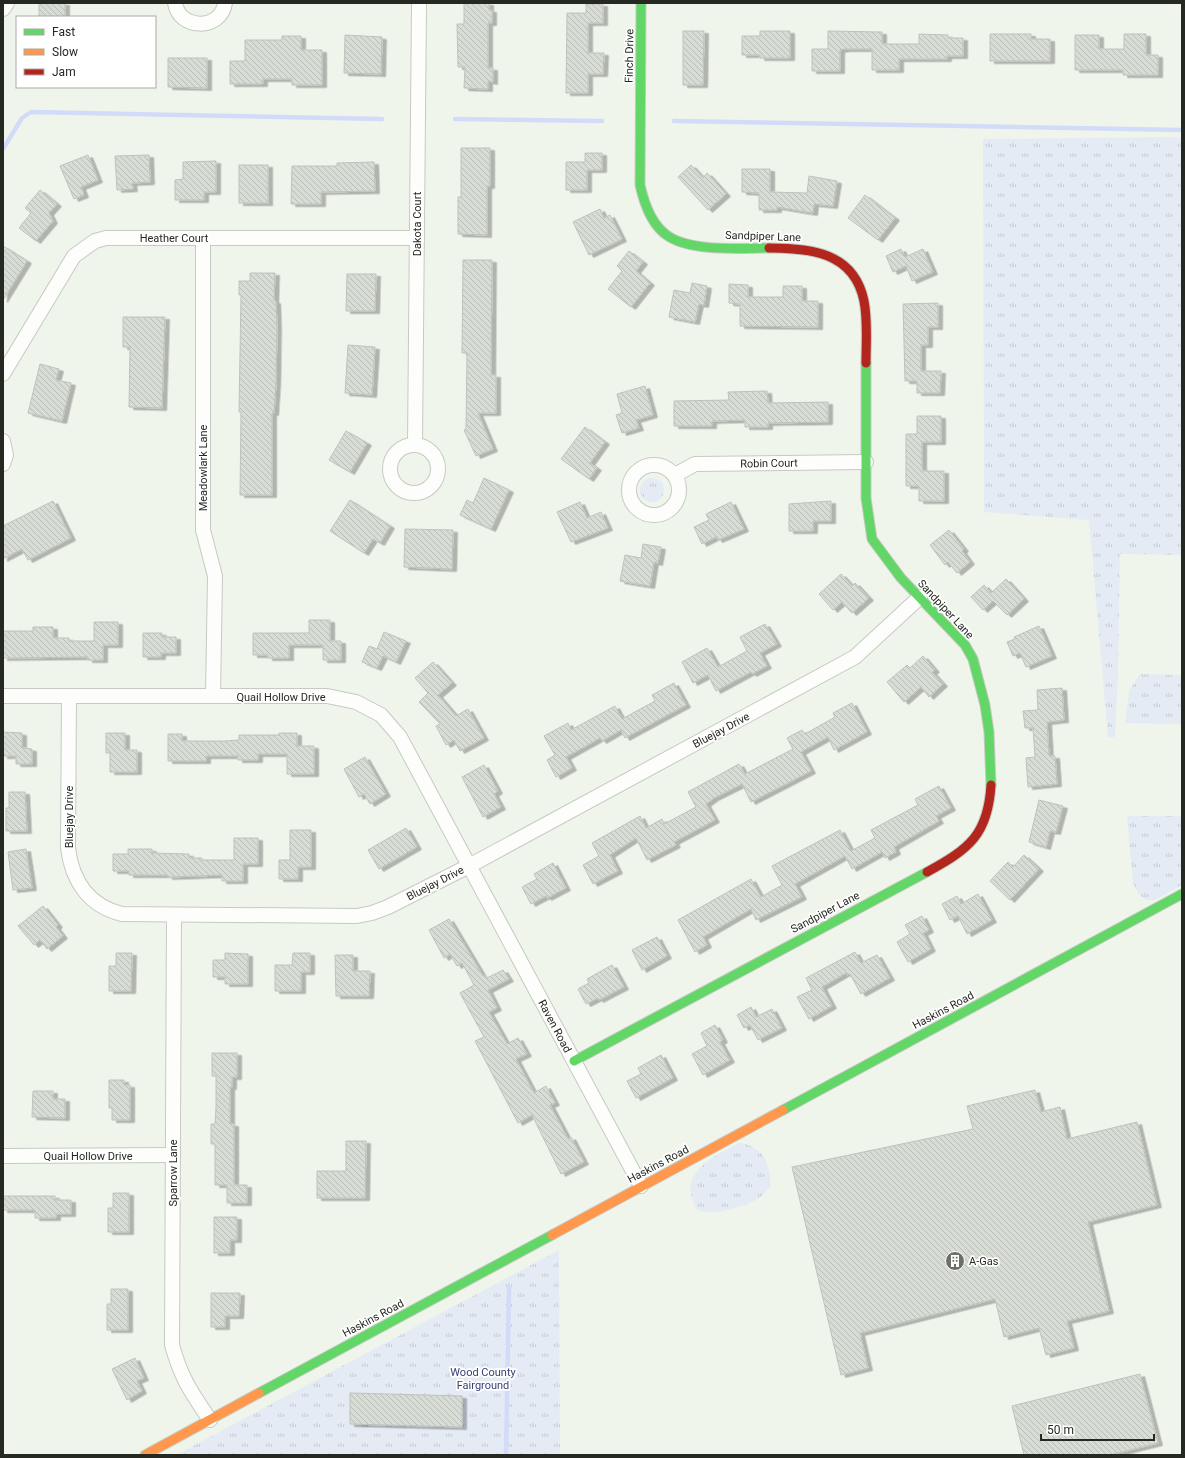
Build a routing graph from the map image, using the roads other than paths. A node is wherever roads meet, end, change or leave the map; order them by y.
1 (7, 3) edge
2 (175, 3) edge
3 (225, 3) edge
4 (419, 3) edge
5 (641, 3) edge
6 (3, 9) edge
7 (640, 108) joint
8 (203, 238) junction
9 (417, 238) junction
10 (3, 374) edge
11 (3, 441) edge
12 (415, 445) dead end
13 (866, 462) junction
14 (3, 464) edge
15 (675, 475) dead end
16 (920, 597) junction
17 (3, 696) edge
18 (69, 696) junction
19 (213, 696) junction
20 (469, 866) junction
21 (1182, 894) edge
22 (174, 916) junction
23 (574, 1061) junction
24 (173, 1155) junction
25 (3, 1156) edge
26 (642, 1186) junction
27 (210, 1420) junction
28 (145, 1455) edge

1 - 6 street
2 - 3 street
4 - 9 street, Dakota Court
5 - 7 street, Finch Drive
7 - 13 street, Sandpiper Lane
8 - 9 street, Heather Court
8 - 10 street, Heather Court
8 - 19 street, Meadowlark Lane
9 - 12 street, Dakota Court
11 - 14 street
13 - 15 street, Robin Court
13 - 16 street, Sandpiper Lane
16 - 20 street, Bluejay Drive
16 - 23 street, Sandpiper Lane
17 - 18 street, Quail Hollow Drive
18 - 19 street, Quail Hollow Drive
18 - 22 street, Bluejay Drive
19 - 20 street, Quail Hollow Drive
20 - 22 street, Bluejay Drive
20 - 23 street, Raven Road
21 - 26 street, Haskins Road
22 - 24 street, Sparrow Lane
23 - 26 street, Raven Road
24 - 25 street, Quail Hollow Drive
24 - 27 street, Sparrow Lane
26 - 27 street, Haskins Road
27 - 28 street, Haskins Road

